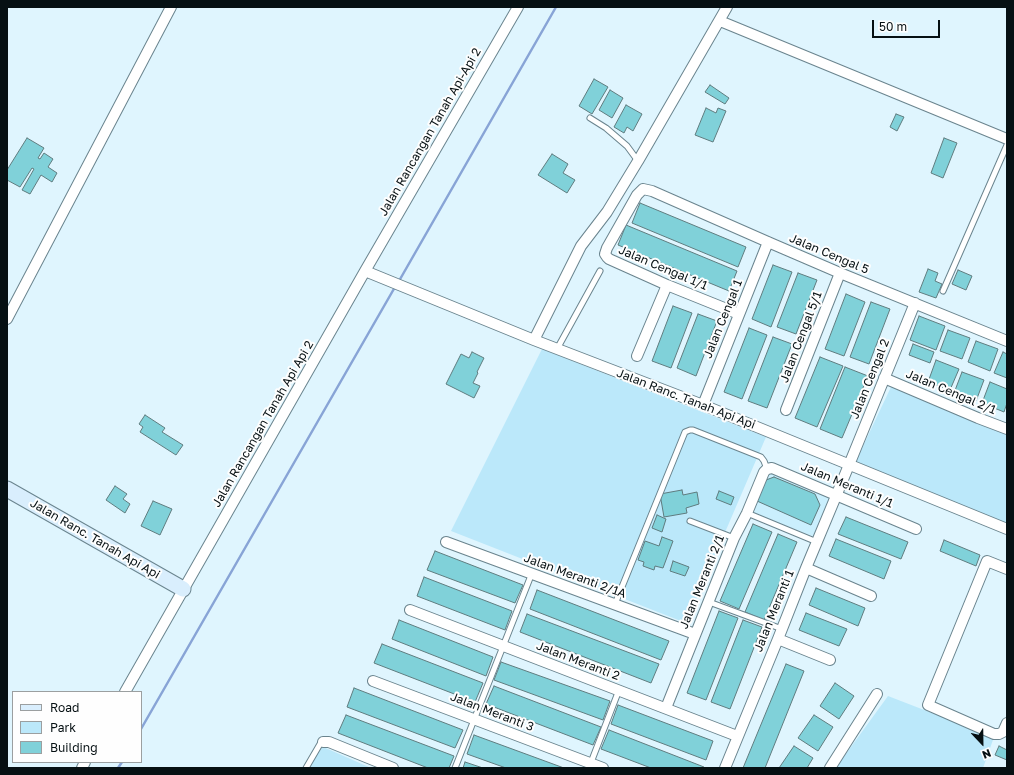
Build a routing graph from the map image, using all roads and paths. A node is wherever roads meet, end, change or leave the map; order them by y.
1 (171, 7) edge
2 (518, 7) edge
3 (727, 7) edge
4 (720, 21) junction
5 (590, 118) dead end
6 (1007, 139) edge
7 (1007, 145) edge
8 (638, 161) junction
9 (643, 189) joint
10 (768, 242) junction
11 (365, 271) junction
12 (600, 271) dead end
13 (840, 273) junction
14 (667, 285) junction
15 (943, 291) dead end
16 (915, 303) junction
17 (739, 314) junction
18 (7, 319) edge
19 (534, 340) junction
20 (1007, 341) edge
21 (557, 349) junction
22 (637, 356) dead end
23 (884, 378) junction
24 (703, 405) junction
25 (786, 410) dead end
26 (1007, 429) edge
27 (849, 465) junction
28 (767, 469) junction
29 (7, 489) edge
30 (836, 495) junction
31 (747, 513) junction
32 (690, 521) dead end
33 (916, 529) dead end
34 (1007, 529) edge
35 (734, 538) junction
36 (446, 542) dead end
37 (817, 542) junction
38 (806, 568) junction
39 (1007, 569) edge
40 (532, 573) junction
41 (183, 589) junction
42 (871, 596) dead end
43 (709, 602) junction
44 (615, 604) junction
45 (410, 610) dead end
46 (782, 629) junction
47 (695, 634) junction
48 (778, 639) junction
49 (503, 646) junction
50 (830, 660) dead end
51 (372, 681) dead end
52 (618, 690) junction
53 (126, 691) edge
54 (877, 694) dead end
55 (666, 708) junction
56 (474, 720) junction
57 (1007, 723) edge
58 (737, 736) junction
59 (323, 742) joint
60 (590, 766) edge
61 (306, 768) edge
62 (393, 768) edge
63 (455, 768) edge
64 (603, 768) edge
65 (725, 768) edge
66 (830, 768) edge

1 - 18 street
2 - 11 street, Jalan Rancangan Tanah Api-Api 2
3 - 4 street
4 - 6 street
4 - 8 street
5 - 8 lane
7 - 15 lane
8 - 19 street
9 - 10 street, Jalan Cengal 5
9 - 14 street, Jalan Cengal 1/1
10 - 13 street, Jalan Cengal 5
10 - 17 street, Jalan Cengal 1
11 - 19 street, Jalan Ranc. Tanah Api Api
11 - 41 street, Jalan Rancangan Tanah Api Api 2
12 - 21 lane
13 - 16 street, Jalan Cengal 5
13 - 25 street, Jalan Cengal 5/1
14 - 17 street, Jalan Cengal 1/1
14 - 22 street
16 - 20 street, Jalan Cengal 5
16 - 23 street, Jalan Cengal 2
17 - 24 street, Jalan Cengal 1
19 - 21 street, Jalan Ranc. Tanah Api Api
21 - 24 street, Jalan Ranc. Tanah Api Api
23 - 26 street, Jalan Cengal 2/1
23 - 27 street, Jalan Cengal 2
24 - 27 street, Jalan Ranc. Tanah Api Api
27 - 30 street, Jalan Meranti 1
27 - 34 street, Jalan Ranc. Tanah Api Api
28 - 30 street, Jalan Meranti 1/1
28 - 31 street, Jalan Meranti 2/1
28 - 44 lane
29 - 41 street, Jalan Ranc. Tanah Api Api
30 - 33 street, Jalan Meranti 1/1
30 - 37 street, Jalan Meranti 1
31 - 35 street, Jalan Meranti 2/1
31 - 37 lane
32 - 35 lane
35 - 43 street, Jalan Meranti 2/1
36 - 40 street, Jalan Meranti 2/1A
37 - 38 street, Jalan Meranti 1
38 - 42 street
38 - 46 street, Jalan Meranti 1
39 - 57 street
40 - 44 street, Jalan Meranti 2/1A
40 - 49 lane
41 - 53 street
43 - 46 lane
43 - 47 street, Jalan Meranti 2/1
44 - 47 street, Jalan Meranti 2/1A
45 - 49 street, Jalan Meranti 2
46 - 48 street, Jalan Meranti 1
47 - 55 street, Jalan Meranti 2/1
48 - 50 street
48 - 58 street, Jalan Meranti 1
49 - 52 street, Jalan Meranti 2
49 - 56 lane
51 - 56 street, Jalan Meranti 3
52 - 55 street, Jalan Meranti 2
52 - 60 lane
54 - 66 street
55 - 58 street, Jalan Meranti 2
56 - 60 street, Jalan Meranti 3
56 - 63 lane
58 - 65 street, Jalan Meranti 1
59 - 61 lane
59 - 62 street
60 - 64 street, Jalan Meranti 3

